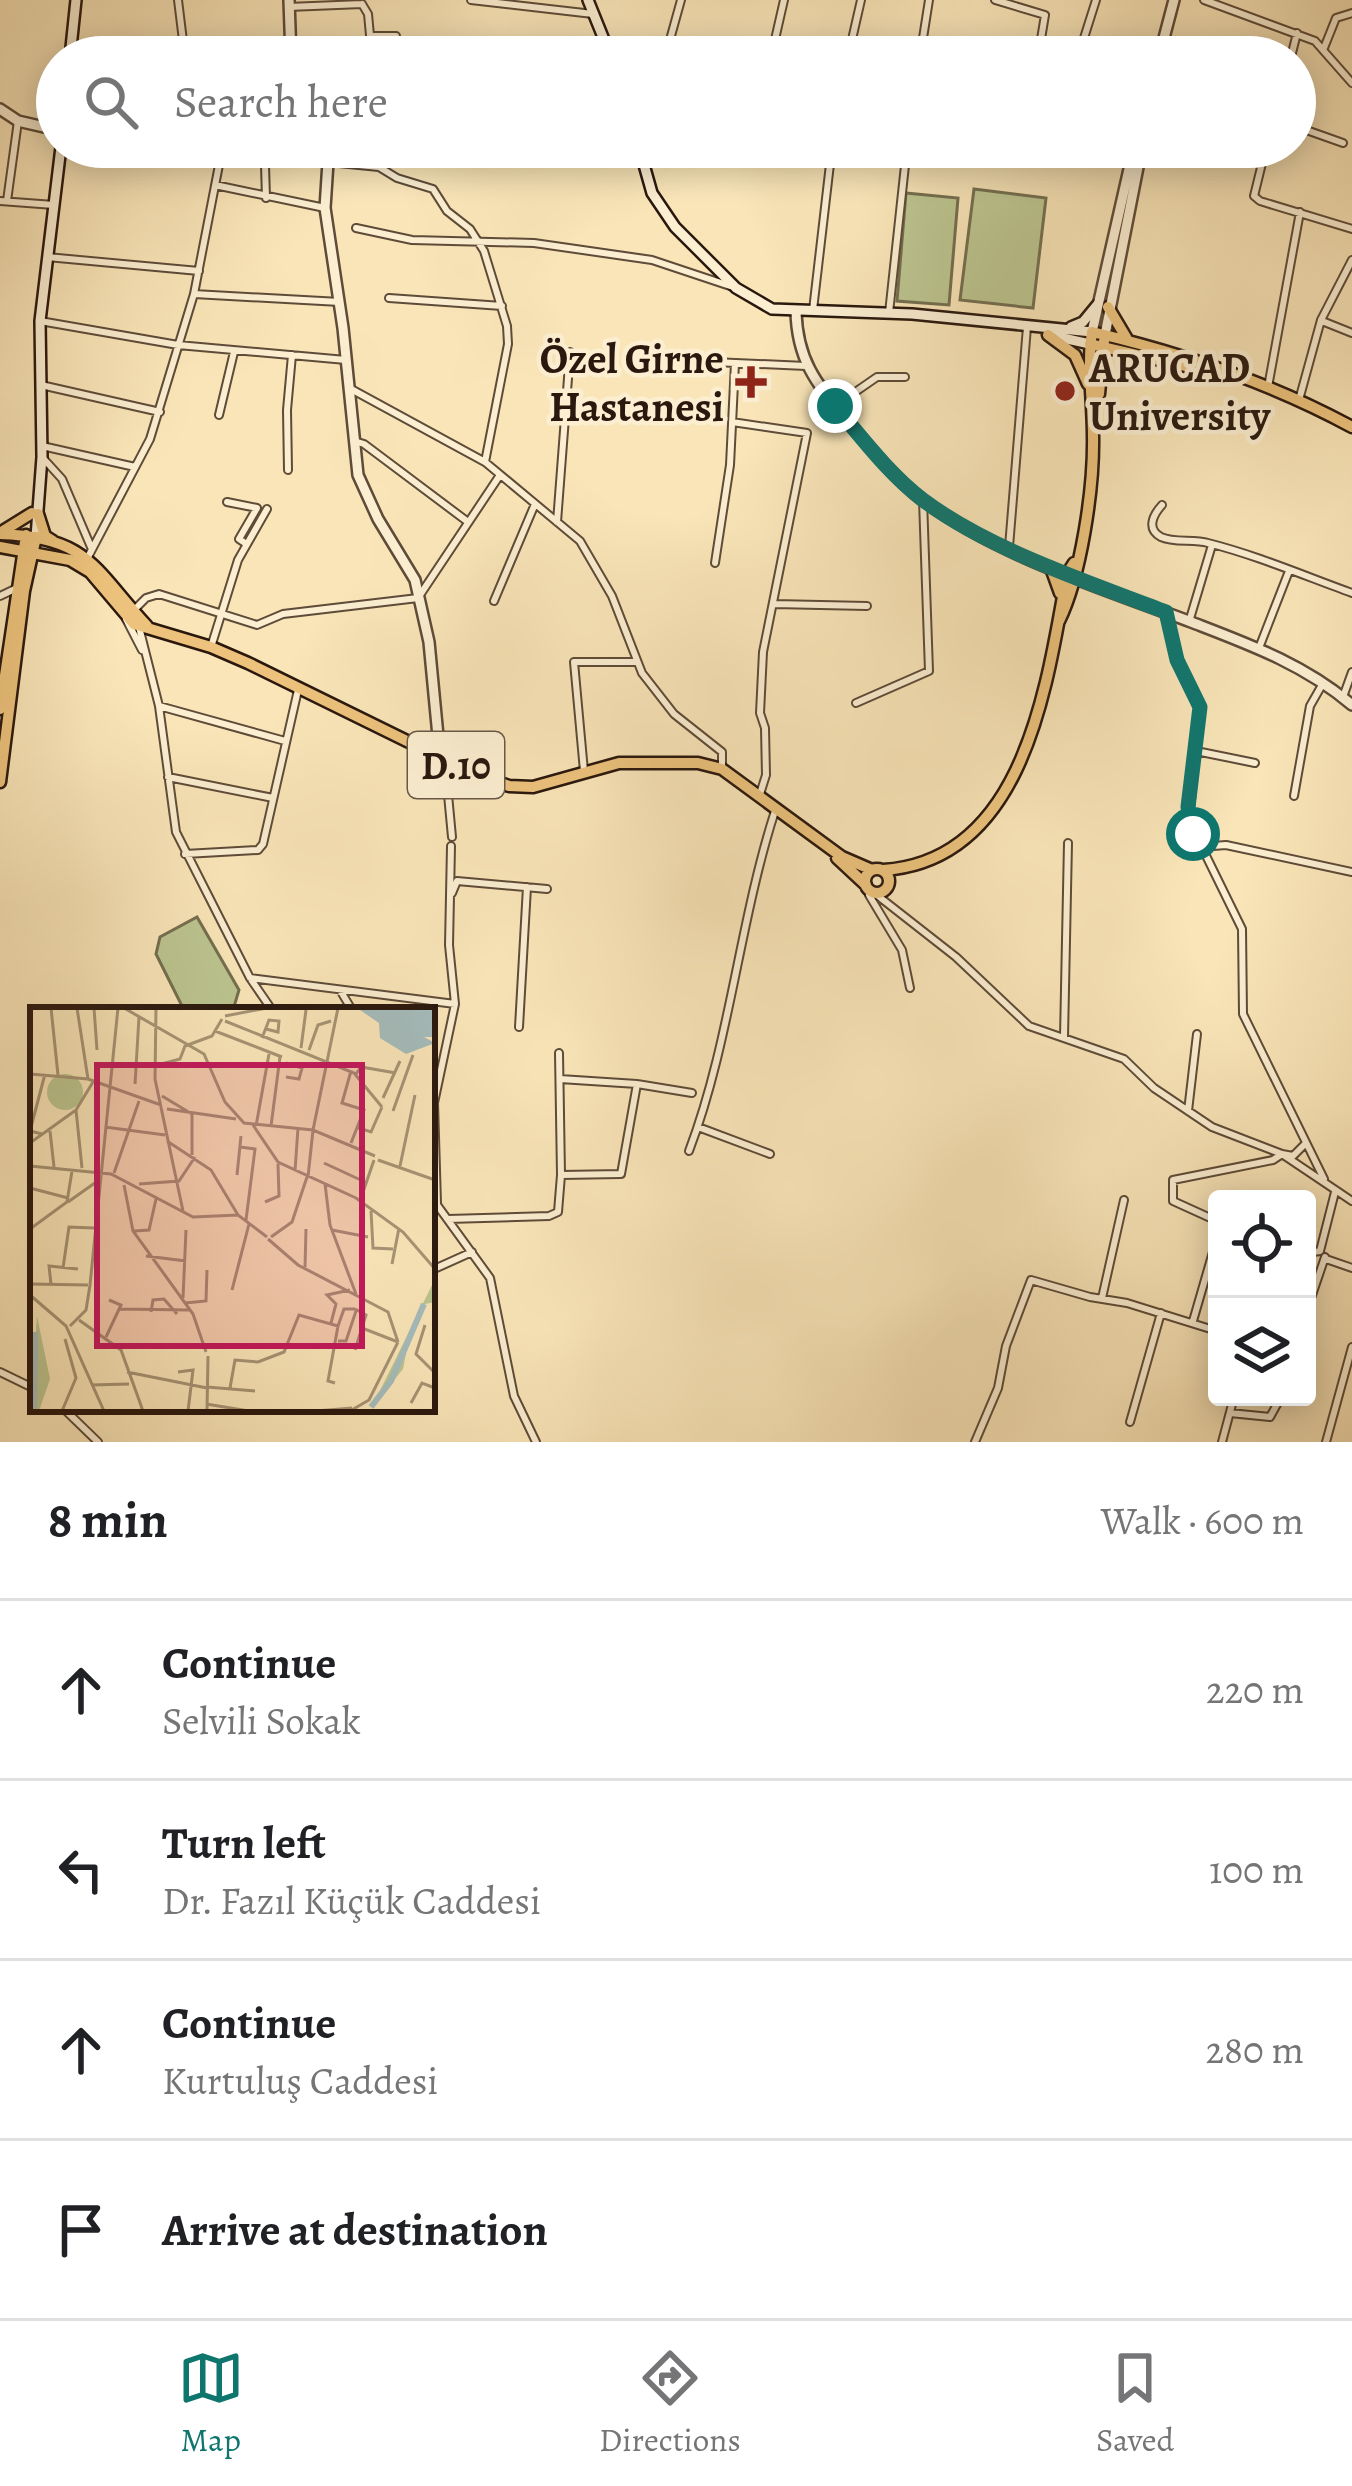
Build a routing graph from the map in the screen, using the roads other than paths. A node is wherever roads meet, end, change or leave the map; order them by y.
1 (76, 0) edge
2 (178, 0) edge
3 (471, 0) edge
4 (588, 0) edge
5 (681, 0) edge
6 (784, 0) edge
7 (861, 0) edge
8 (929, 0) edge
9 (994, 0) edge
10 (1096, 0) edge
11 (1177, 0) edge
12 (1206, 0) edge
13 (364, 2) edge
14 (288, 4) edge
15 (1352, 13) edge
16 (596, 15) junction
17 (1297, 33) junction
18 (72, 36) edge
19 (182, 36) edge
20 (290, 36) edge
21 (370, 36) joint
22 (396, 36) dead end
23 (604, 36) edge
24 (671, 36) dead end
25 (776, 36) edge
26 (853, 36) edge
27 (923, 36) edge
28 (1042, 36) edge
29 (1085, 36) edge
30 (1168, 36) edge
31 (1296, 36) edge
32 (1302, 36) edge
33 (1316, 44) edge
34 (1324, 48) junction
35 (1352, 83) edge
36 (0, 110) edge
37 (19, 121) junction
38 (36, 125) edge
39 (1316, 133) edge
40 (1343, 142) dead end
41 (58, 168) edge
42 (218, 168) edge
43 (265, 168) edge
44 (328, 168) edge
45 (382, 168) edge
46 (645, 168) edge
47 (830, 168) edge
48 (905, 168) edge
49 (1132, 168) edge
50 (1133, 168) edge
51 (1261, 168) edge
52 (215, 185) junction
53 (266, 198) junction
54 (4, 201) edge
55 (53, 206) junction
56 (325, 208) junction
57 (1300, 212) junction
58 (356, 228) dead end
59 (1352, 229) edge
60 (475, 242) junction
61 (46, 257) junction
62 (1352, 260) edge
63 (199, 271) junction
64 (736, 288) junction
65 (194, 293) junction
66 (389, 298) dead end
67 (340, 302) junction
68 (502, 306) junction
69 (1102, 306) junction
70 (796, 311) junction
71 (813, 312) junction
72 (889, 313) junction
73 (1321, 320) junction
74 (40, 321) junction
75 (1027, 327) junction
76 (1051, 332) junction
77 (1352, 333) edge
78 (1098, 339) junction
79 (1129, 341) junction
80 (178, 345) junction
81 (233, 352) junction
82 (570, 352) dead end
83 (292, 356) junction
84 (1146, 357) junction
85 (346, 360) junction
86 (713, 362) dead end
87 (735, 363) junction
88 (806, 366) junction
89 (1207, 368) junction
90 (1100, 372) junction
91 (905, 376) dead end
92 (41, 386) junction
93 (348, 387) junction
94 (1268, 387) junction
95 (1093, 399) junction
96 (1299, 400) junction
97 (835, 406) junction
98 (160, 412) junction
99 (219, 415) dead end
100 (731, 422) junction
101 (1352, 431) edge
102 (1094, 439) junction
103 (352, 440) junction
104 (42, 452) junction
105 (485, 462) junction
106 (135, 466) junction
107 (288, 470) dead end
108 (500, 475) junction
109 (923, 500) junction
110 (226, 502) dead end
111 (535, 504) junction
112 (1162, 505) dead end
113 (267, 508) dead end
114 (34, 514) junction
115 (468, 522) junction
116 (557, 522) junction
117 (0, 533) edge
118 (31, 536) junction
119 (246, 544) junction
120 (1213, 544) junction
121 (1010, 547) junction
122 (0, 548) edge
123 (55, 549) junction
124 (90, 553) junction
125 (26, 557) junction
126 (716, 563) dead end
127 (1051, 568) junction
128 (1288, 571) junction
129 (1072, 576) junction
130 (16, 588) junction
131 (1352, 592) edge
132 (0, 596) edge
133 (418, 598) junction
134 (494, 602) dead end
135 (774, 604) junction
136 (867, 606) dead end
137 (1166, 612) junction
138 (1060, 615) junction
139 (222, 616) junction
140 (135, 618) junction
141 (1190, 622) junction
142 (211, 646) junction
143 (1258, 648) junction
144 (148, 658) junction
145 (636, 662) junction
146 (1352, 672) edge
147 (1324, 682) junction
148 (299, 686) junction
149 (1347, 701) edge
150 (856, 703) dead end
151 (159, 706) junction
152 (0, 709) edge
153 (285, 742) junction
154 (1196, 752) junction
155 (442, 758) junction
156 (1255, 763) dead end
157 (722, 769) junction
158 (584, 771) junction
159 (169, 777) junction
160 (0, 782) edge
161 (760, 794) junction
162 (1294, 796) dead end
163 (273, 798) junction
164 (776, 807) junction
165 (1068, 843) dead end
166 (1200, 847) junction
167 (830, 849) junction
168 (184, 854) junction
169 (930, 861) junction
170 (878, 870) junction
171 (1352, 872) edge
172 (527, 887) junction
173 (877, 888) junction
174 (547, 889) dead end
175 (449, 902) junction
176 (892, 903) junction
177 (250, 978) junction
178 (910, 988) dead end
179 (340, 990) junction
180 (455, 1004) junction
181 (270, 1007) edge
182 (350, 1007) edge
183 (519, 1027) dead end
184 (1197, 1034) dead end
185 (1064, 1037) junction
186 (559, 1053) dead end
187 (560, 1079) junction
188 (637, 1084) junction
189 (435, 1093) edge
190 (692, 1093) dead end
191 (1188, 1111) junction
192 (698, 1127) junction
193 (1305, 1143) junction
194 (689, 1151) dead end
195 (770, 1154) dead end
196 (1282, 1154) junction
197 (561, 1175) junction
198 (1324, 1179) junction
199 (1335, 1192) junction
200 (1124, 1200) dead end
201 (435, 1201) edge
202 (1352, 1201) edge
203 (1208, 1217) edge
204 (448, 1219) junction
205 (473, 1252) junction
206 (1316, 1254) edge
207 (1322, 1254) junction
208 (1352, 1268) edge
209 (435, 1269) edge
210 (1208, 1270) edge
211 (1102, 1298) junction
212 (1310, 1298) edge
213 (1161, 1313) junction
214 (1193, 1322) junction
215 (1208, 1327) edge
216 (1352, 1347) edge
217 (0, 1372) edge
218 (30, 1387) edge
219 (1232, 1406) edge
220 (1276, 1406) edge
221 (67, 1412) edge
222 (1230, 1413) junction
223 (1130, 1422) dead end
224 (98, 1442) edge
225 (536, 1442) edge
226 (975, 1442) edge
227 (1222, 1442) edge
228 (1325, 1442) edge

1 - 18 street
2 - 19 street
3 - 16 street
4 - 16 street
5 - 24 street
6 - 25 street
7 - 26 street
8 - 27 street
9 - 28 street
10 - 29 street
11 - 30 street
12 - 17 street
13 - 14 street
13 - 21 street
14 - 20 street
15 - 34 street
16 - 23 street
17 - 31 street
17 - 32 street
21 - 22 street
33 - 34 street
34 - 35 street
36 - 37 street
37 - 38 street
37 - 54 street
39 - 40 street
41 - 55 street
42 - 52 street
43 - 53 street
44 - 56 street
45 - 60 street
46 - 64 street
47 - 71 street
48 - 72 street
49 - 69 street
50 - 69 street
51 - 57 street
52 - 53 street
52 - 63 street
53 - 56 street
54 - 55 street
55 - 61 street
56 - 67 street
57 - 59 street
57 - 94 street
58 - 60 street
60 - 64 street
60 - 68 street
61 - 63 street
61 - 74 street
62 - 73 street
63 - 65 street
64 - 70 street
65 - 67 street
65 - 80 street
66 - 68 street
67 - 85 street
68 - 105 street
69 - 76 street
69 - 78 street
69 - 79 main road
70 - 71 street
70 - 88 street
71 - 72 street
72 - 75 street
73 - 77 street
73 - 96 street
74 - 80 street
74 - 92 street
75 - 76 street
75 - 121 street
76 - 78 street
76 - 95 main road
78 - 79 main road
78 - 84 main road
78 - 90 main road
78 - 95 main road
79 - 89 main road
80 - 81 street
80 - 98 street
81 - 83 street
81 - 99 street
82 - 116 street
83 - 85 street
83 - 107 street
84 - 89 main road
84 - 90 main road
85 - 93 street
86 - 87 street
87 - 88 street
87 - 100 street
88 - 97 street
89 - 94 main road
89 - 101 main road
90 - 102 main road
91 - 97 street
92 - 98 street
92 - 104 street
93 - 103 street
93 - 105 street
94 - 96 main road
95 - 102 main road
96 - 101 main road
97 - 109 street
98 - 106 street
100 - 126 street
100 - 135 street
102 - 129 main road
103 - 115 street
103 - 133 street
104 - 106 street
104 - 114 street
104 - 124 street
105 - 108 street
106 - 124 street
108 - 111 street
108 - 115 street
109 - 121 street
109 - 150 street
110 - 119 street
111 - 116 street
111 - 134 street
112 - 120 street
113 - 119 street
114 - 117 main road
114 - 118 street
114 - 123 main road
115 - 133 street
116 - 145 street
117 - 118 main road
118 - 123 main road
118 - 125 main road
119 - 139 street
120 - 128 street
120 - 141 street
121 - 127 street
122 - 125 main road
123 - 124 main road
123 - 125 main road
123 - 140 main road
124 - 140 main road
125 - 130 main road
125 - 160 main road
127 - 129 street
127 - 138 main road
128 - 131 street
128 - 143 street
129 - 137 street
129 - 138 main road
130 - 132 street
130 - 152 main road
133 - 139 street
133 - 155 street
135 - 136 street
135 - 161 street
137 - 141 street
137 - 154 street
138 - 169 main road
139 - 140 street
139 - 142 street
140 - 142 main road, D.10
140 - 144 street
140 - 144 street
141 - 143 street
142 - 148 main road, D.10
143 - 147 street
144 - 151 street
145 - 157 street
145 - 158 street
146 - 149 street
147 - 149 street
147 - 162 street
148 - 153 street
148 - 155 main road, D.10
151 - 153 street
151 - 159 street
153 - 163 street
154 - 156 street
154 - 166 street
155 - 158 main road, D.10
155 - 175 street
157 - 158 main road, D.10
157 - 161 main road, D.10
159 - 163 street
159 - 168 street
161 - 164 main road, D.10
163 - 168 street
164 - 167 main road, D.10
164 - 192 street
165 - 185 street
166 - 171 street
166 - 193 street
167 - 170 main road, D.10
167 - 173 main road, D.10
168 - 177 street
169 - 170 main road
169 - 173 main road
170 - 173 main road
170 - 173 main road
172 - 174 street
172 - 175 street
172 - 183 street
173 - 176 street
173 - 176 street
173 - 178 street
175 - 180 street
176 - 185 street
177 - 179 street
177 - 181 street
179 - 180 street
179 - 182 street
180 - 189 street
184 - 191 street
185 - 191 street
186 - 187 street
187 - 188 street
187 - 197 street
188 - 190 street
188 - 197 street
191 - 196 street
192 - 194 street
192 - 195 street
193 - 196 street
193 - 198 street
196 - 198 street
196 - 203 street
197 - 204 street
198 - 199 street
199 - 202 street
199 - 207 street
200 - 211 street
201 - 204 street
204 - 205 street
205 - 209 street
205 - 225 street
206 - 207 street
207 - 208 street
207 - 212 street
210 - 214 street
211 - 213 street
211 - 226 street
213 - 214 street
213 - 223 street
214 - 215 street
216 - 228 street
217 - 218 street
219 - 222 street
220 - 222 street
221 - 224 street
222 - 227 street

